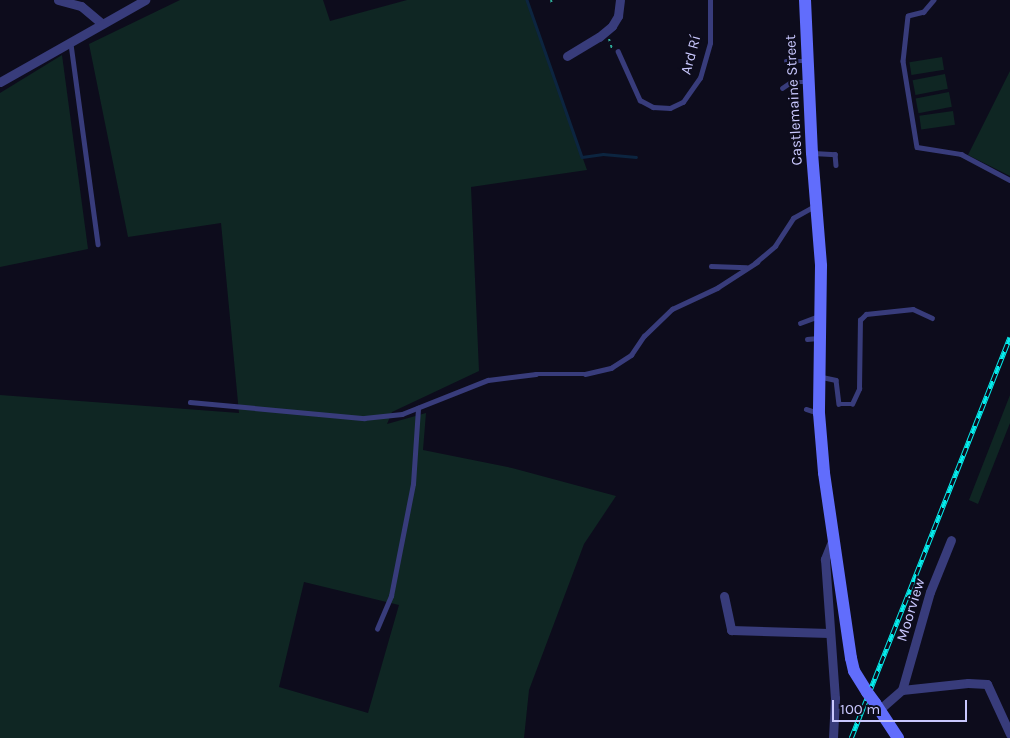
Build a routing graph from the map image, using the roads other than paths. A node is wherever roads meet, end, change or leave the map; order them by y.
1 (58, 0) edge
2 (145, 0) edge
3 (620, 0) edge
4 (710, 0) edge
5 (805, 0) edge
6 (934, 0) edge
7 (101, 23) junction
8 (71, 44) junction
9 (618, 51) dead end
10 (567, 56) dead end
11 (786, 61) dead end
12 (809, 61) junction
13 (0, 82) edge
14 (809, 82) junction
15 (782, 88) dead end
16 (812, 153) junction
17 (836, 165) dead end
18 (1010, 180) edge
19 (817, 202) junction
20 (98, 244) dead end
21 (757, 262) junction
22 (711, 266) dead end
23 (820, 315) junction
24 (932, 318) dead end
25 (800, 323) dead end
26 (820, 377) junction
27 (190, 402) dead end
28 (418, 408) junction
29 (806, 409) dead end
30 (819, 413) junction
31 (833, 539) junction
32 (951, 540) dead end
33 (724, 596) dead end
34 (377, 629) dead end
35 (829, 633) junction
36 (902, 690) junction
37 (877, 706) junction
38 (1010, 734) edge
39 (833, 738) edge
40 (898, 738) edge

1 - 7 street
2 - 7 street
3 - 10 street
4 - 9 lane, Ard Rí
5 - 12 main road, Castlemaine Street
6 - 18 lane
7 - 8 street
8 - 13 street
8 - 20 lane
11 - 12 lane
12 - 14 main road, Castlemaine Street
14 - 15 lane
14 - 16 main road, Castlemaine Street
16 - 17 lane
16 - 19 main road, Castlemaine Street
19 - 21 lane
19 - 23 main road, Castlemaine Street
21 - 22 lane
21 - 28 lane
23 - 25 lane
23 - 26 main road, Castlemaine Street
24 - 26 lane
26 - 30 main road, Castlemaine Street
27 - 28 lane
28 - 34 lane
29 - 30 lane
30 - 31 main road, Castlemaine Street
31 - 35 street
31 - 37 main road, Castlemaine Street, bridge
32 - 36 street, Moorview
33 - 35 street
35 - 39 street
36 - 37 street
36 - 38 street
37 - 40 main road, Castlemaine Street

